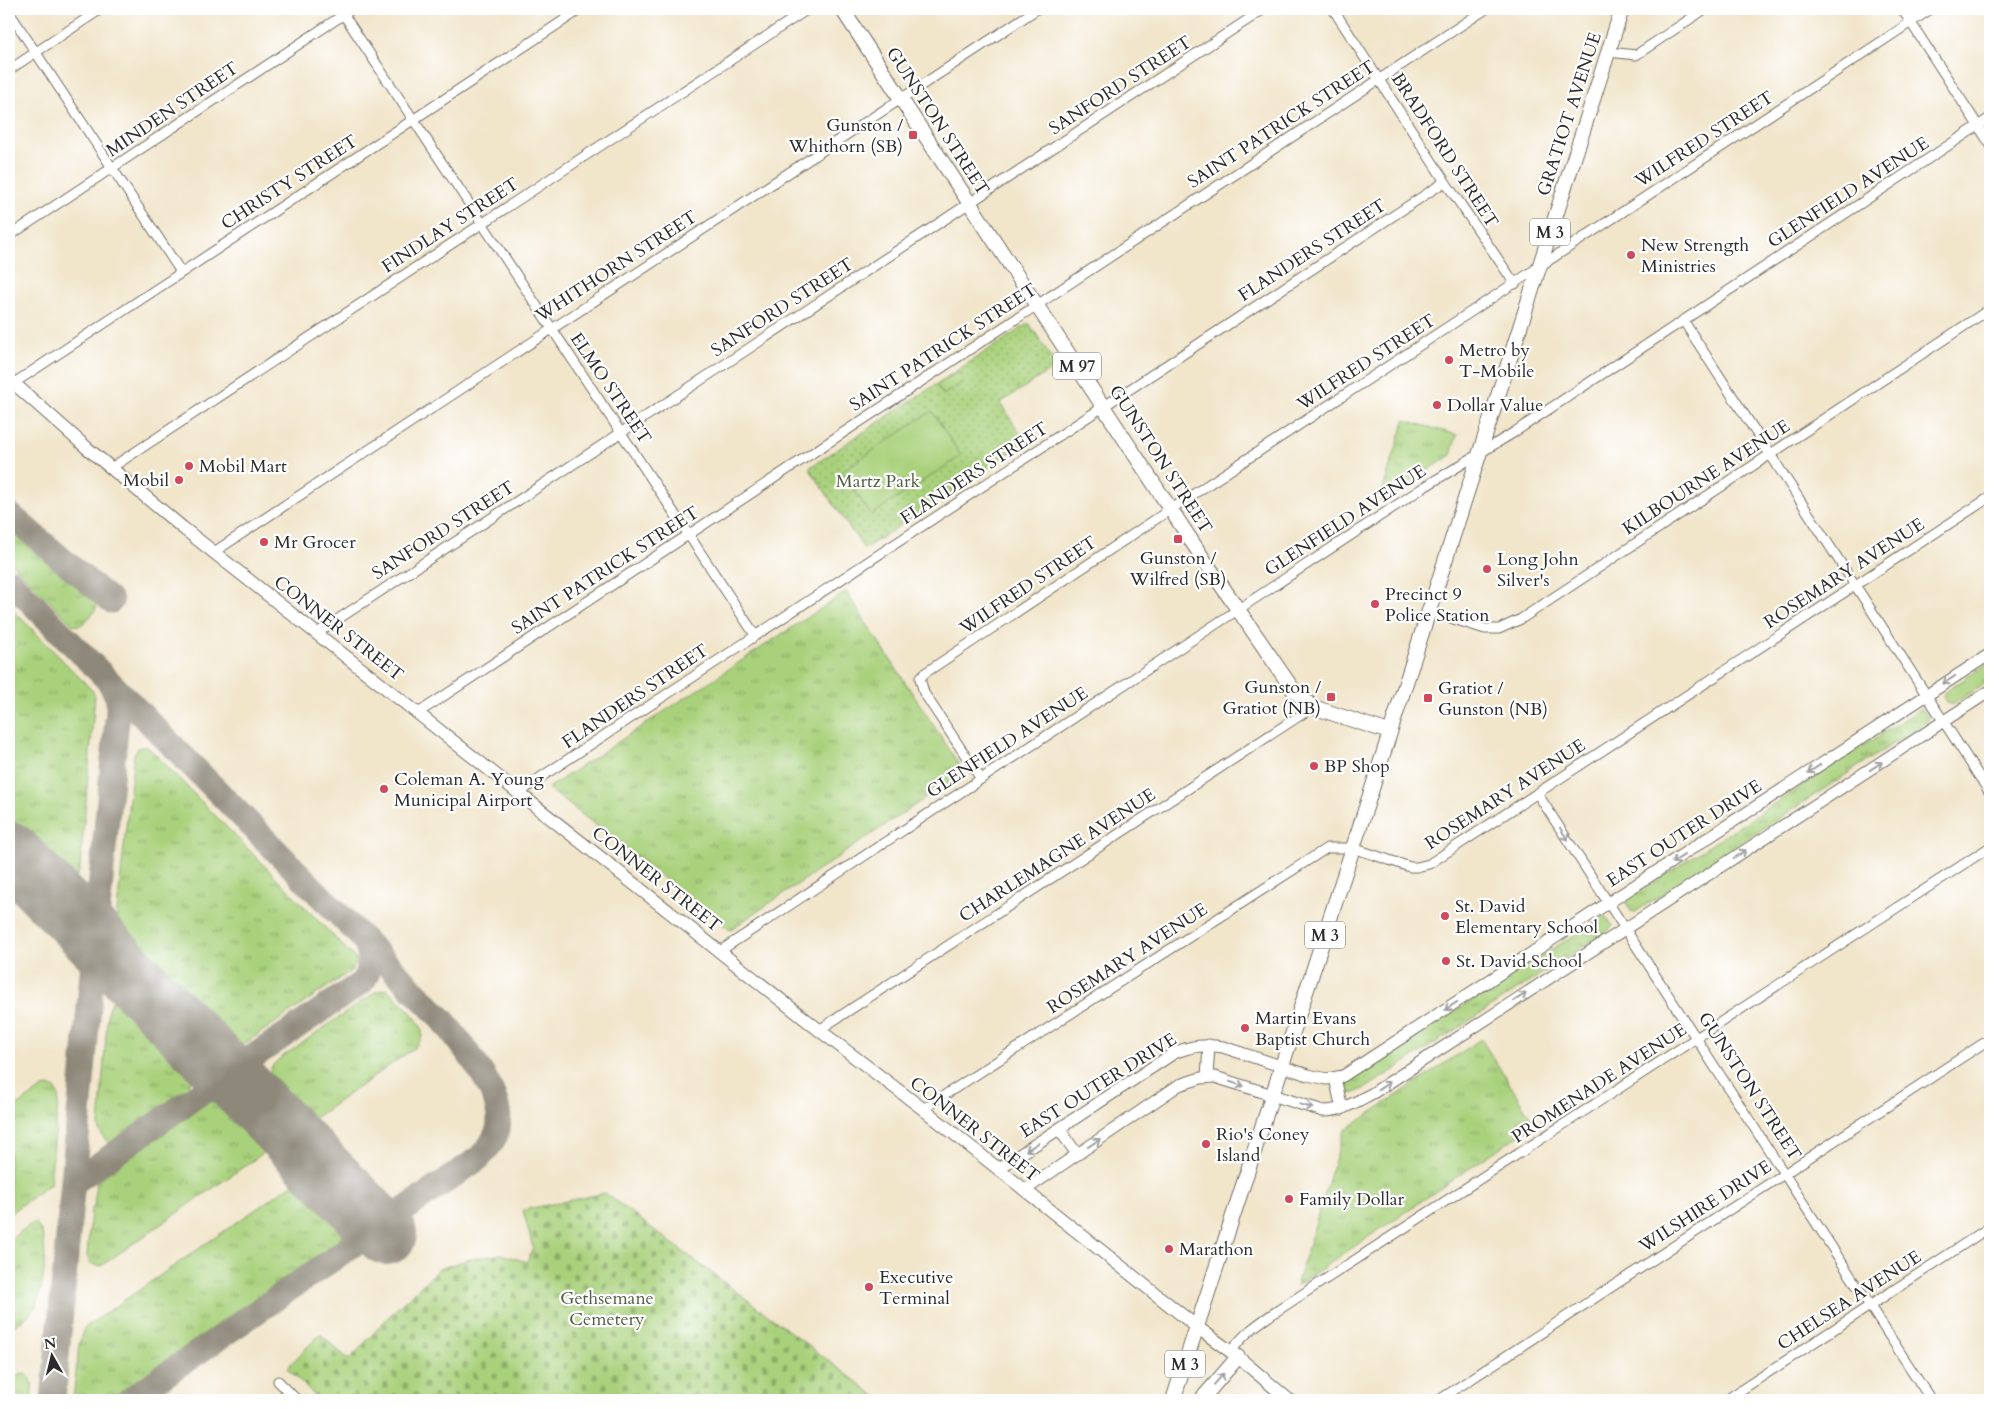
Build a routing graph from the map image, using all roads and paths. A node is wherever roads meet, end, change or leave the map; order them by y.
1 (101, 9) edge
2 (581, 9) edge
3 (808, 9) edge
4 (842, 9) edge
5 (1037, 9) edge
6 (1264, 9) edge
7 (1333, 9) edge
8 (1486, 9) edge
9 (1622, 9) edge
10 (1705, 9) edge
11 (1902, 9) edge
12 (1931, 9) edge
13 (346, 11) edge
14 (9, 12) edge
15 (1910, 22) junction
16 (35, 52) junction
17 (1609, 52) junction
18 (9, 70) edge
19 (1379, 79) junction
20 (901, 98) junction
21 (1990, 118) edge
22 (414, 120) junction
23 (1979, 126) junction
24 (1990, 144) edge
25 (112, 168) junction
26 (1444, 180) junction
27 (970, 203) junction
28 (482, 223) junction
29 (9, 236) edge
30 (1539, 268) junction
31 (181, 272) junction
32 (1515, 284) junction
33 (1037, 305) junction
34 (1990, 308) edge
35 (1683, 320) junction
36 (552, 328) junction
37 (11, 381) edge
38 (1104, 406) junction
39 (621, 432) junction
40 (1770, 454) junction
41 (1478, 455) junction
42 (111, 468) junction
43 (1990, 497) edge
44 (1171, 509) junction
45 (689, 535) junction
46 (214, 552) junction
47 (1855, 585) junction
48 (1238, 610) junction
49 (1428, 611) junction
50 (317, 633) junction
51 (755, 636) junction
52 (1990, 654) edge
53 (1990, 691) edge
54 (1927, 695) junction
55 (1314, 707) junction
56 (418, 713) junction
57 (1944, 722) junction
58 (1389, 732) junction
59 (980, 779) junction
60 (522, 793) junction
61 (1537, 793) junction
62 (1990, 793) edge
63 (1990, 847) edge
64 (1353, 848) junction
65 (1609, 904) junction
66 (1625, 929) junction
67 (720, 951) junction
68 (819, 1030) junction
69 (1698, 1038) junction
70 (1990, 1039) edge
71 (1209, 1045) junction
72 (1281, 1066) junction
73 (1208, 1077) junction
74 (1335, 1078) junction
75 (1272, 1096) junction
76 (923, 1109) junction
77 (1342, 1109) junction
78 (1059, 1128) junction
79 (1077, 1154) junction
80 (998, 1169) junction
81 (1784, 1174) junction
82 (1025, 1190) junction
83 (1990, 1227) edge
84 (1870, 1306) junction
85 (1197, 1327) junction
86 (1234, 1355) junction
87 (278, 1381) dead end
88 (297, 1400) edge
89 (1173, 1400) edge
90 (1201, 1400) edge
91 (1289, 1400) edge
92 (1439, 1400) edge
93 (1726, 1400) edge
94 (1931, 1400) edge

1 - 16 street
2 - 22 street, CHRISTY STREET
3 - 28 street, FINDLAY STREET
4 - 20 main road, GUNSTON STREET / M 97
5 - 20 street, WHITHORN STREET
6 - 27 street, SANFORD STREET
7 - 19 street, BRADFORD STREET
8 - 19 street, SAINT PATRICK STREET
9 - 17 main road, GRATIOT AVENUE / M 3
10 - 17 street
11 - 15 street
12 - 15 street, WILFRED STREET
13 - 22 street, ELMO STREET
13 - 25 street, MINDEN STREET
14 - 16 street
15 - 23 street
15 - 30 street, WILFRED STREET
16 - 18 street
16 - 25 street
17 - 30 main road, GRATIOT AVENUE / M 3
19 - 26 street, BRADFORD STREET
19 - 33 street, SAINT PATRICK STREET
20 - 27 main road, GUNSTON STREET / M 97
20 - 36 street, WHITHORN STREET
21 - 23 street, GLENFIELD AVENUE
22 - 28 street, ELMO STREET
22 - 31 street, CHRISTY STREET
23 - 24 street
23 - 35 street, GLENFIELD AVENUE
25 - 29 street, MINDEN STREET
25 - 31 street
26 - 32 street, BRADFORD STREET
26 - 38 street, FLANDERS STREET
27 - 33 main road, GUNSTON STREET / M 97
27 - 39 street, SANFORD STREET
28 - 36 street, ELMO STREET
28 - 42 street, FINDLAY STREET
30 - 32 street, WILFRED STREET
30 - 41 main road, GRATIOT AVENUE / M 3
31 - 37 street, CHRISTY STREET
32 - 44 street, WILFRED STREET
33 - 38 main road, GUNSTON STREET / M 97
33 - 45 street, SAINT PATRICK STREET
34 - 40 street, KILBOURNE AVENUE
35 - 40 street
35 - 41 street, GLENFIELD AVENUE
36 - 39 street, ELMO STREET
36 - 46 street, WHITHORN STREET
37 - 42 main road, CONNER STREET
38 - 44 main road, GUNSTON STREET / M 97
38 - 51 street, FLANDERS STREET
39 - 45 street, ELMO STREET
39 - 50 street, SANFORD STREET
40 - 47 street
40 - 49 street, KILBOURNE AVENUE
41 - 48 street, GLENFIELD AVENUE
41 - 49 main road, GRATIOT AVENUE / M 3
42 - 46 main road, CONNER STREET
43 - 47 street, ROSEMARY AVENUE
44 - 48 main road, GUNSTON STREET / M 97
44 - 59 street, WILFRED STREET
45 - 51 street, ELMO STREET
45 - 56 street, SAINT PATRICK STREET
46 - 50 main road, CONNER STREET
47 - 54 street
47 - 61 street, ROSEMARY AVENUE
48 - 55 main road, GUNSTON STREET / M 97
48 - 59 street, GLENFIELD AVENUE
49 - 58 main road, GRATIOT AVENUE / M 3
50 - 56 main road, CONNER STREET
51 - 60 street, FLANDERS STREET
52 -> 54 street, EAST OUTER DRIVE
53 - 57 street
54 - 57 street
54 -> 65 street, EAST OUTER DRIVE
55 - 58 main road, GUNSTON STREET / M 97
55 - 68 street, CHARLEMAGNE AVENUE
56 - 60 main road, CONNER STREET
57 - 62 street
66 -> 57 street
58 - 64 main road, GRATIOT AVENUE / M 3
59 - 67 street, GLENFIELD AVENUE
60 - 67 main road, CONNER STREET
61 - 64 street, ROSEMARY AVENUE
61 -> 65 street, GUNSTON STREET
63 - 69 street, PROMENADE AVENUE
64 - 72 main road, GRATIOT AVENUE / M 3
64 - 76 street, ROSEMARY AVENUE
65 - 66 street, GUNSTON STREET
65 -> 74 street, EAST OUTER DRIVE
66 - 69 street, GUNSTON STREET
77 -> 66 street
67 - 68 main road, CONNER STREET
68 - 76 main road, CONNER STREET
69 - 81 street, GUNSTON STREET
69 - 86 street, PROMENADE AVENUE
70 - 81 street, WILSHIRE DRIVE
71 - 72 street, EAST OUTER DRIVE
71 - 73 street
71 - 78 street, EAST OUTER DRIVE
72 - 74 street, EAST OUTER DRIVE
72 - 75 main road, GRATIOT AVENUE / M 3
73 -> 75 street
79 -> 73 street
74 - 77 street
75 -> 77 street
75 - 85 main road, GRATIOT AVENUE / M 3
76 - 80 main road, CONNER STREET
78 - 79 street
78 -> 80 street, EAST OUTER DRIVE
79 - 82 street
80 - 82 main road, CONNER STREET
81 - 84 street, GUNSTON STREET
81 - 92 street, WILSHIRE DRIVE
82 - 85 main road, CONNER STREET
83 - 84 street, CHELSEA AVENUE
84 - 93 street, CHELSEA AVENUE
84 - 94 street, GUNSTON STREET
85 - 86 main road, CONNER STREET
85 - 89 main road, GRATIOT AVENUE / M 3
90 -> 86 main road
86 - 91 main road, CONNER STREET
87 - 88 street

